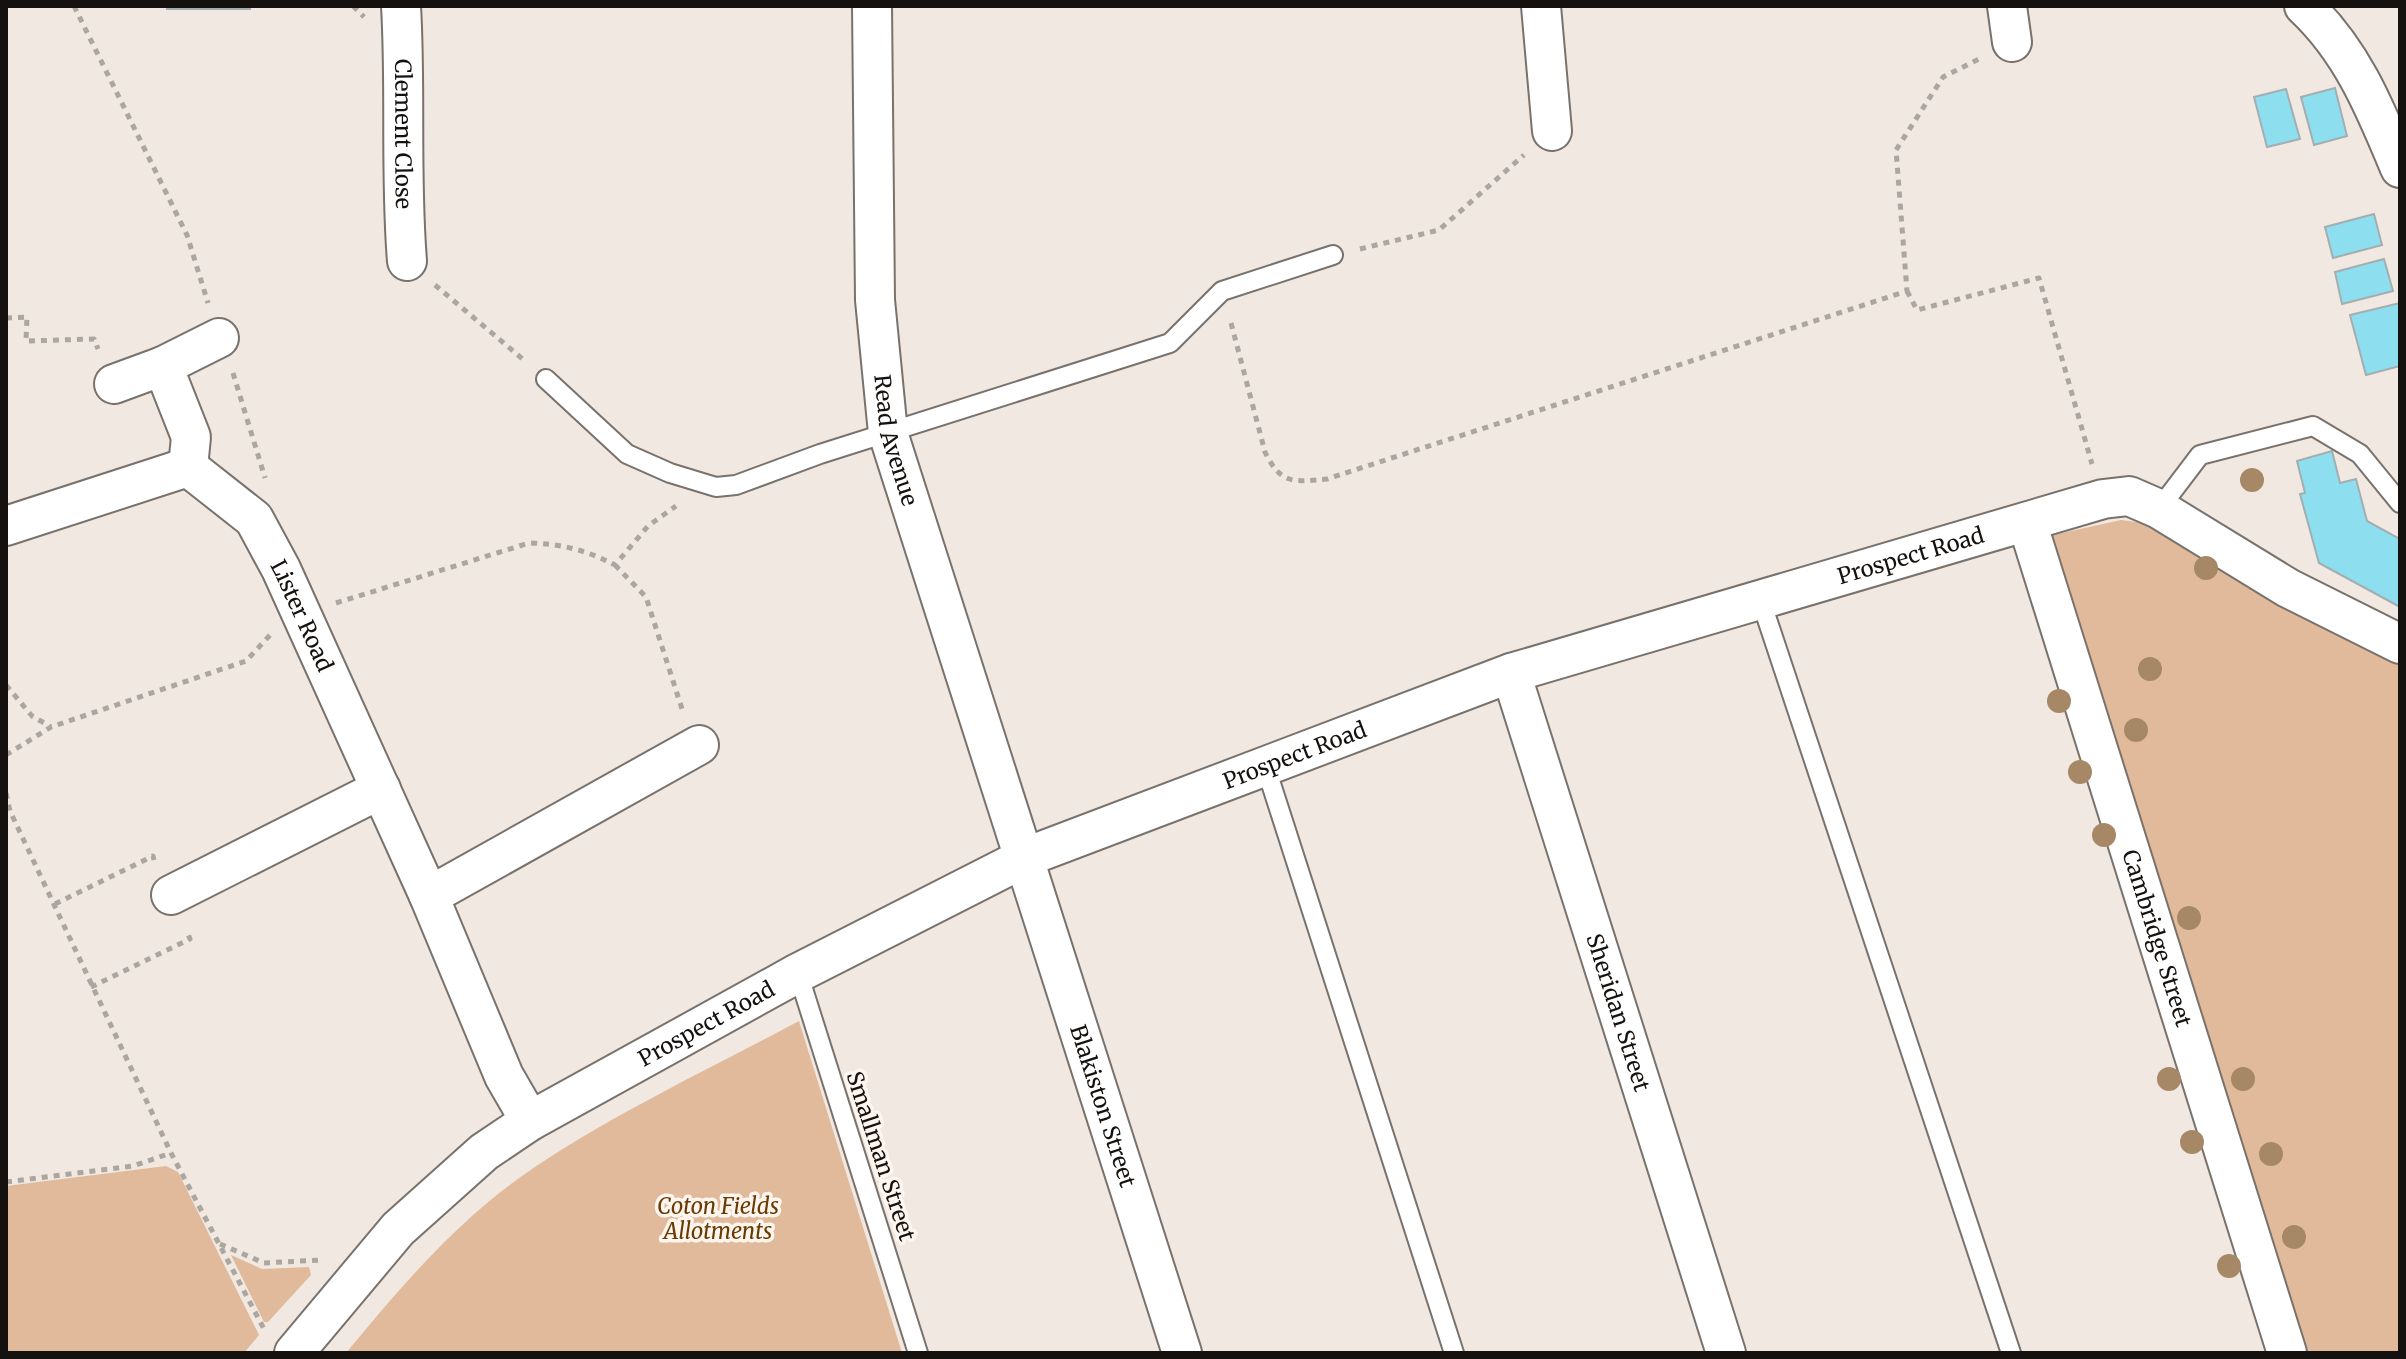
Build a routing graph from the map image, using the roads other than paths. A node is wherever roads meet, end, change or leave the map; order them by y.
1 (401, 6) edge
2 (872, 6) edge
3 (1541, 6) edge
4 (2304, 6) edge
5 (1552, 131) road end
6 (2400, 168) edge
7 (1333, 255) road end
8 (407, 261) road end
9 (219, 338) dead end
10 (163, 366) junction
11 (546, 379) road end
12 (114, 384) road end
13 (888, 433) junction
14 (188, 467) junction
15 (2400, 503) edge
16 (2159, 509) junction
17 (2027, 522) junction
18 (6, 526) edge
19 (1760, 598) junction
20 (2400, 644) edge
21 (1511, 673) junction
22 (699, 745) road end
23 (1265, 765) junction
24 (381, 789) junction
25 (1026, 857) junction
26 (171, 895) dead end
27 (429, 896) junction
28 (798, 973) junction
29 (530, 1121) junction
30 (282, 1344) edge
31 (918, 1353) edge
32 (1182, 1353) edge
33 (1454, 1353) edge
34 (1726, 1353) edge
35 (2011, 1353) edge
36 (2287, 1353) edge

1 - 8 street, Clement Close
2 - 13 street, Read Avenue
3 - 5 street
4 - 6 street
7 - 13 lane
9 - 10 street
10 - 12 street
10 - 14 street
11 - 13 lane
13 - 25 street, Read Avenue
14 - 18 street
14 - 24 street, Lister Road
15 - 16 lane
16 - 17 street, Prospect Road
16 - 20 street, Prospect Road
17 - 19 street, Prospect Road
17 - 36 street, Cambridge Street
19 - 21 street, Prospect Road
19 - 35 lane
21 - 23 street, Prospect Road
21 - 34 street, Sheridan Street
22 - 27 street
23 - 25 street, Prospect Road
23 - 33 lane
24 - 26 street
24 - 27 street, Lister Road
25 - 28 street, Prospect Road
25 - 32 street, Blakiston Street
27 - 29 street, Lister Road
28 - 29 street, Prospect Road
28 - 31 lane, Smallman Street
29 - 30 street, Prospect Road

